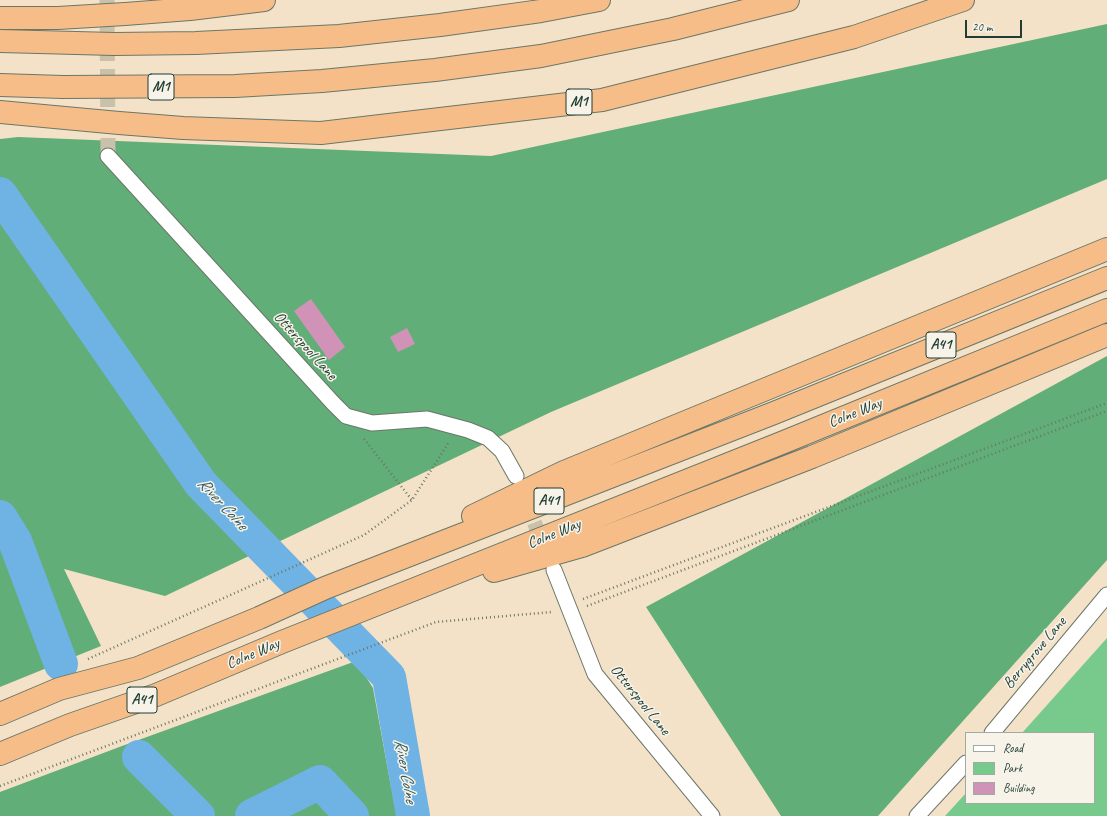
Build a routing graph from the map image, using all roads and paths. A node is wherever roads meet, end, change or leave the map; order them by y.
1 (264, 0) edge
2 (599, 0) edge
3 (788, 0) edge
4 (963, 0) edge
5 (0, 18) edge
6 (0, 41) edge
7 (0, 85) edge
8 (0, 112) edge
9 (108, 156) tunnel mouth
10 (1107, 249) edge
11 (1107, 278) edge
12 (1107, 310) edge
13 (1107, 335) edge
14 (1107, 403) edge
15 (1107, 411) edge
16 (346, 416) junction
17 (458, 427) junction
18 (516, 476) dead end
19 (412, 500) junction
20 (554, 570) dead end
21 (324, 588) junction
22 (1107, 595) edge
23 (374, 606) junction
24 (569, 607) junction
25 (84, 660) dead end
26 (0, 714) edge
27 (993, 732) edge
28 (0, 754) edge
29 (965, 764) edge
30 (0, 786) edge
31 (712, 816) edge
32 (917, 816) edge

1 - 5 highway
2 - 6 highway
3 - 7 highway, M1
4 - 8 highway, M1
9 - 16 street, Otterspool Lane
10 - 21 highway
11 - 21 highway, Colne Way / A41
12 - 23 highway, Colne Way / A41
13 - 23 highway
14 - 24 path
15 - 24 path
16 - 17 street, Otterspool Lane
16 - 19 path
17 - 18 street, Otterspool Lane
17 - 19 path
19 - 25 path
20 - 24 street, Otterspool Lane
21 - 26 highway, Colne Way / A41
22 - 27 street, Berrygrove Lane
23 - 28 highway, Colne Way / A41
24 - 30 path
24 - 31 street, Otterspool Lane
29 - 32 street

